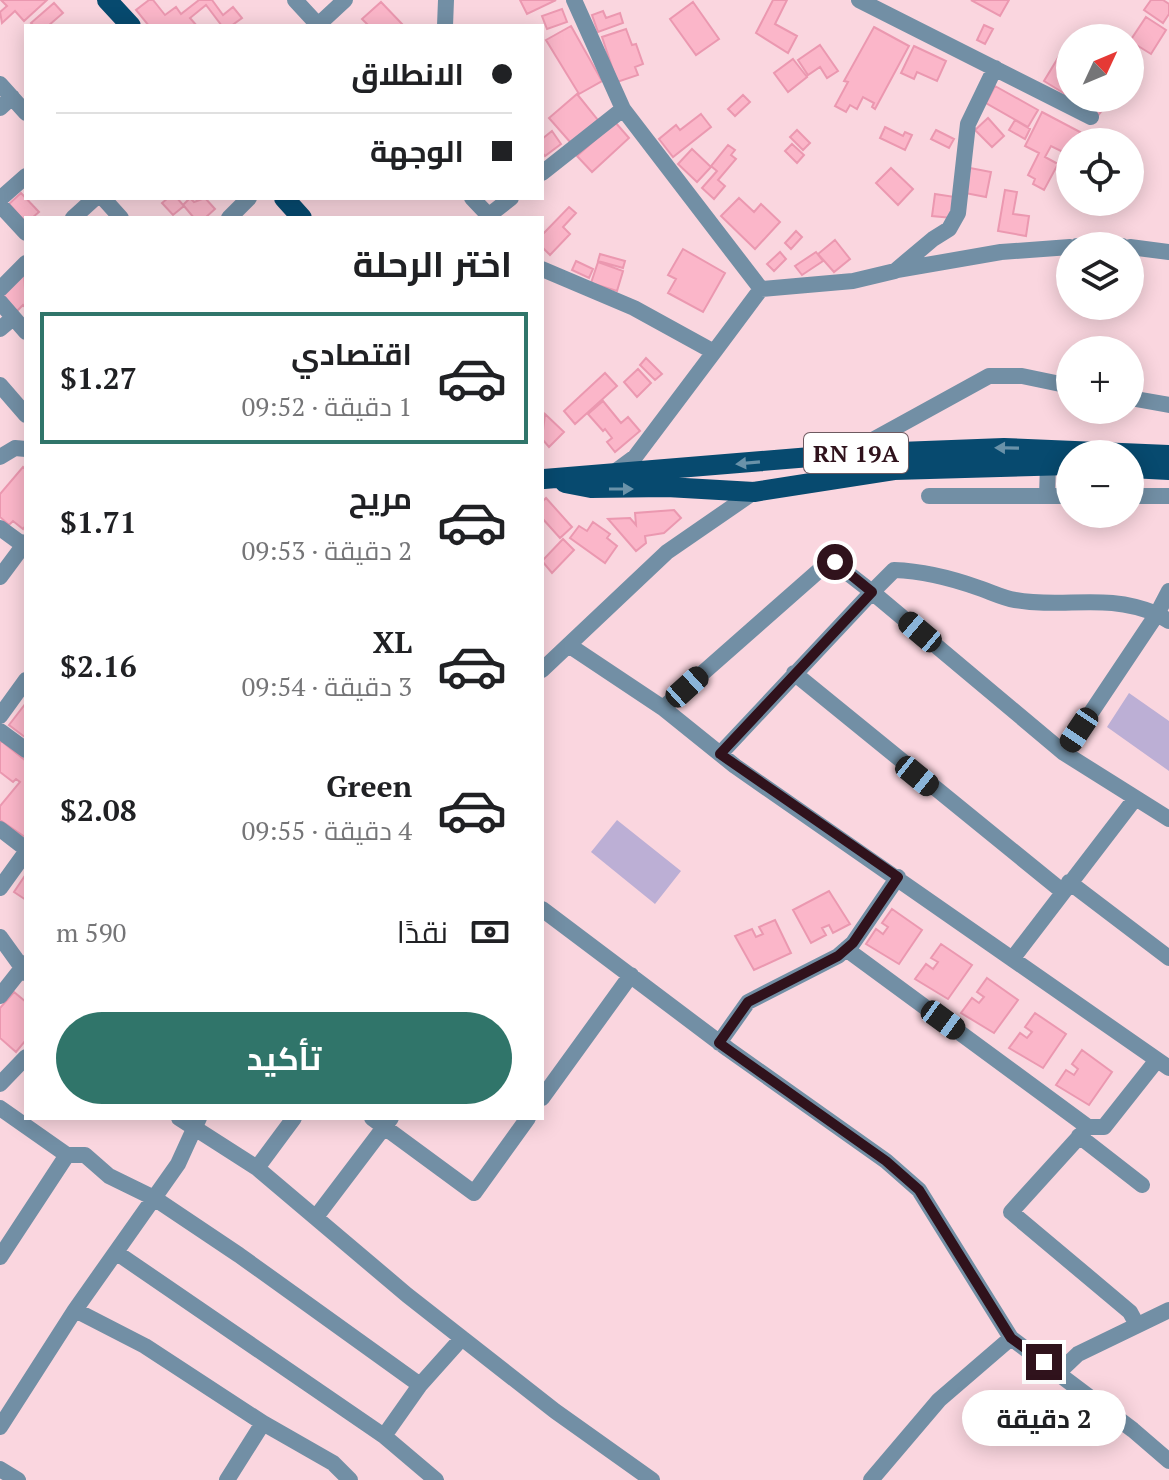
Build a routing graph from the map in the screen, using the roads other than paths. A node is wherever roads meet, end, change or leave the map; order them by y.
1 (107, 0) edge
2 (295, 0) edge
3 (345, 0) edge
4 (446, 0) edge
5 (574, 0) edge
6 (859, 0) edge
7 (129, 24) edge
8 (317, 24) edge
9 (319, 24) edge
10 (445, 24) edge
11 (995, 68) junction
12 (0, 84) edge
13 (6, 103) edge
14 (623, 109) junction
15 (24, 112) edge
16 (1091, 117) dead end
17 (544, 171) edge
18 (24, 178) edge
19 (0, 199) edge
20 (93, 200) edge
21 (105, 200) edge
22 (247, 200) edge
23 (286, 200) edge
24 (474, 200) edge
25 (509, 200) edge
26 (0, 205) edge
27 (75, 216) edge
28 (119, 216) edge
29 (231, 216) edge
30 (300, 216) edge
31 (489, 216) edge
32 (491, 216) edge
33 (24, 231) edge
34 (1056, 248) edge
35 (1144, 249) edge
36 (1169, 252) edge
37 (24, 265) edge
38 (544, 270) edge
39 (895, 271) junction
40 (0, 289) edge
41 (761, 289) junction
42 (0, 302) edge
43 (6, 323) edge
44 (714, 352) junction
45 (1056, 383) edge
46 (0, 385) edge
47 (1144, 401) edge
48 (1169, 405) edge
49 (24, 413) edge
50 (24, 449) edge
51 (847, 454) junction
52 (1169, 455) edge
53 (0, 457) edge
54 (1048, 464) junction
55 (1056, 464) edge
56 (1144, 469) edge
57 (1169, 470) edge
58 (616, 471) junction
59 (544, 479) edge
60 (544, 479) edge
61 (754, 492) junction
62 (929, 496) dead end
63 (1047, 496) junction
64 (1056, 496) edge
65 (1144, 496) edge
66 (1169, 496) edge
67 (0, 528) edge
68 (24, 544) edge
69 (24, 546) edge
70 (0, 577) edge
71 (1169, 591) edge
72 (872, 592) junction
73 (1163, 617) edge
74 (570, 646) junction
75 (544, 668) edge
76 (794, 673) junction
77 (24, 683) edge
78 (663, 708) junction
79 (0, 716) edge
80 (0, 731) edge
81 (24, 749) edge
82 (1064, 753) junction
83 (720, 754) junction
84 (1134, 800) junction
85 (1169, 819) edge
86 (0, 829) edge
87 (24, 848) edge
88 (24, 853) edge
89 (898, 877) junction
90 (1066, 886) junction
91 (0, 888) edge
92 (544, 914) edge
93 (0, 937) edge
94 (846, 949) junction
95 (1013, 958) junction
96 (1169, 958) edge
97 (24, 967) edge
98 (24, 969) edge
99 (631, 975) junction
100 (0, 996) edge
101 (719, 1043) junction
102 (24, 1059) edge
103 (1163, 1064) edge
104 (0, 1084) edge
105 (544, 1095) edge
106 (0, 1108) edge
107 (293, 1120) edge
108 (527, 1120) edge
109 (383, 1121) edge
110 (197, 1124) edge
111 (1083, 1132) junction
112 (67, 1155) junction
113 (257, 1168) junction
114 (1142, 1185) dead end
115 (154, 1198) junction
116 (316, 1217) junction
117 (117, 1253) junction
118 (0, 1257) edge
119 (75, 1310) junction
120 (1169, 1310) edge
121 (1137, 1325) junction
122 (462, 1338) junction
123 (1011, 1338) junction
124 (1058, 1373) junction
125 (420, 1385) junction
126 (263, 1423) junction
127 (0, 1427) edge
128 (384, 1436) junction
129 (1169, 1461) edge
130 (0, 1469) edge
131 (18, 1480) edge
132 (227, 1480) edge
133 (350, 1480) edge
134 (436, 1480) edge
135 (652, 1480) edge
136 (871, 1480) edge

1 - 7 main road
2 - 8 street
3 - 9 street
4 - 10 street
5 - 14 street
6 - 11 street
11 - 16 street
11 - 39 street
12 - 13 street
13 - 15 street
14 - 17 street
14 - 41 street
18 - 19 street
20 - 27 street
21 - 28 street
22 - 29 street
23 - 30 main road
24 - 31 street
25 - 32 street
26 - 33 street
34 - 39 street
35 - 36 street
37 - 40 street
38 - 44 street
39 - 41 street
41 - 44 street
42 - 43 street
44 - 58 street
45 - 51 street
46 - 49 street
47 - 48 street
50 - 53 street
52 -> 51 main road, RN 19A
51 -> 58 main road, RN 19A
54 - 55 main road, RN 19A
54 - 61 main road, RN 19A
54 - 63 street
56 - 57 main road
58 - 59 main road, RN 19A
60 -> 61 main road, RN 19A
61 - 74 street
62 - 63 street
63 - 64 street
65 - 66 street
67 - 68 street
69 - 70 street
71 - 73 street
72 - 73 street
72 - 76 street
72 - 78 street
72 - 82 street
73 - 82 street
74 - 75 street
74 - 78 street
76 - 83 street
76 - 90 street
77 - 79 street
78 - 83 street
80 - 81 street
82 - 84 street
83 - 89 street
84 - 85 street
84 - 90 street
86 - 87 street
88 - 91 street
89 - 94 street
89 - 95 street
90 - 95 street
90 - 96 street
92 - 99 street
93 - 97 street
94 - 101 street
94 - 111 street
95 - 103 street
98 - 100 street
99 - 101 street
99 - 105 street
101 - 123 street
102 - 104 street
103 - 111 street
106 - 112 street
107 - 113 street
108 - 109 street
109 - 116 street
110 - 113 street
110 - 115 street
111 - 114 street
111 - 121 street
112 - 115 street
112 - 118 street
113 - 116 street
115 - 117 street
115 - 125 street
116 - 122 street
117 - 119 street
117 - 128 street
119 - 126 street
119 - 127 street
120 - 121 street
121 - 124 street
122 - 125 street
122 - 135 street
123 - 124 street
123 - 136 street
124 - 129 street
125 - 128 street
126 - 132 street
126 - 133 street
128 - 134 street
130 - 131 street

